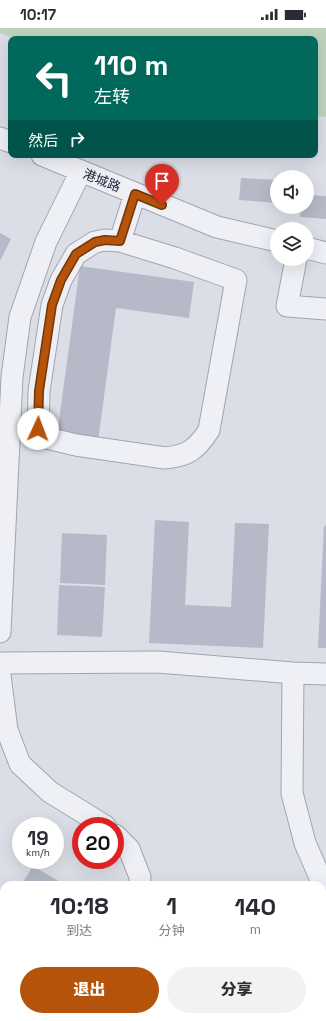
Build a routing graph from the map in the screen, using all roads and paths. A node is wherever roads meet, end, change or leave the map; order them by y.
1 (49, 158) edge
2 (81, 171) junction
3 (135, 194) junction
4 (270, 239) edge
5 (120, 241) junction
6 (314, 250) edge
7 (326, 253) edge
8 (295, 266) edge
9 (326, 309) edge
10 (0, 632) edge
11 (0, 663) edge
12 (293, 673) junction
13 (326, 674) edge
14 (0, 675) edge
15 (90, 817) edge
16 (124, 844) edge
17 (140, 881) edge
18 (322, 881) edge

1 - 2 street, 港城路
2 - 3 street, 港城路
2 - 10 street
3 - 4 street, 港城路
3 - 5 street
5 - 5 street
6 - 7 street
8 - 9 street
11 - 12 street
12 - 13 street
12 - 18 street
14 - 15 street
16 - 17 street

